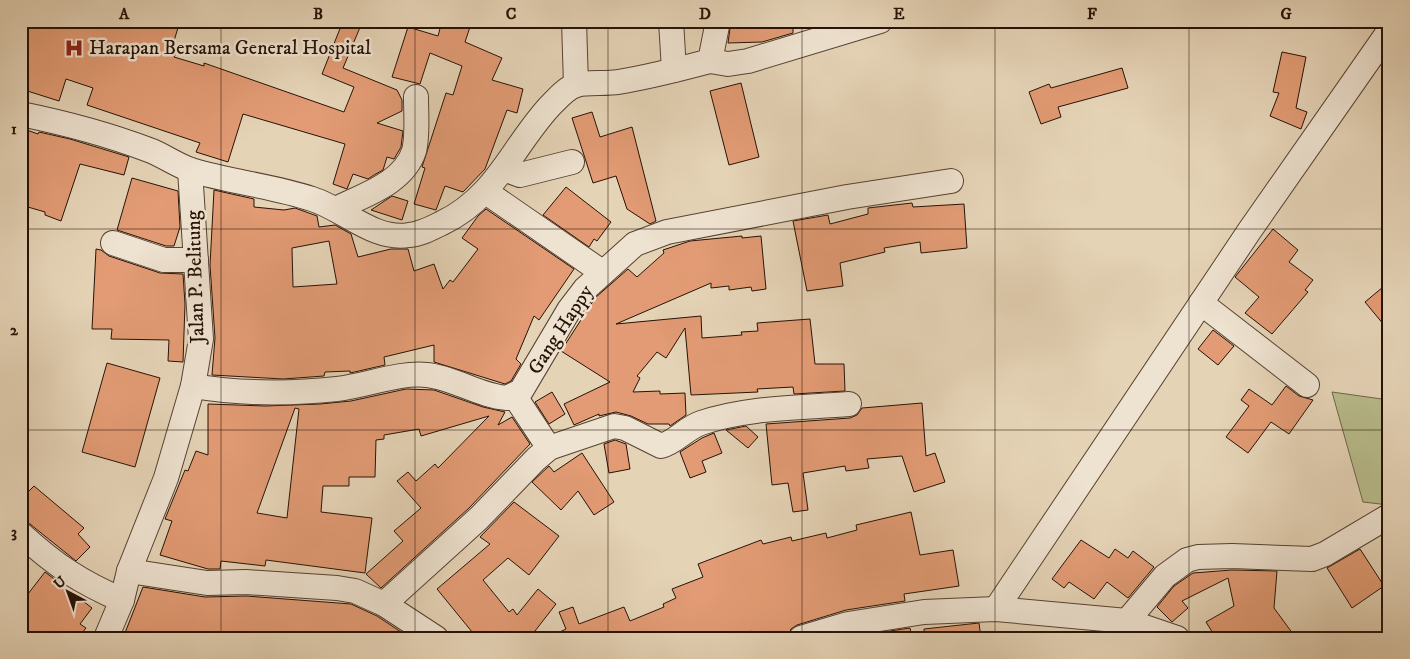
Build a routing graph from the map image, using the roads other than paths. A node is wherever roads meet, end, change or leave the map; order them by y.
1 (574, 21) edge
2 (671, 21) edge
3 (718, 21) edge
4 (880, 21) edge
5 (1389, 31) edge
6 (710, 61) junction
7 (674, 70) junction
8 (576, 85) junction
9 (416, 97) dead end
10 (21, 114) edge
11 (572, 162) dead end
12 (190, 170) junction
13 (504, 170) junction
14 (951, 181) dead end
15 (486, 192) junction
16 (336, 209) junction
17 (113, 243) dead end
18 (196, 260) junction
19 (602, 272) junction
20 (1202, 303) junction
21 (1307, 384) dead end
22 (194, 386) junction
23 (514, 395) junction
24 (849, 404) dead end
25 (549, 448) junction
26 (1389, 516) edge
27 (21, 534) edge
28 (129, 571) junction
29 (113, 597) junction
30 (384, 604) junction
31 (996, 609) junction
32 (1127, 621) junction
33 (106, 638) edge
34 (436, 638) edge
35 (801, 638) edge
36 (1177, 638) edge

1 - 8 street
2 - 7 street
3 - 6 street
4 - 6 street
5 - 20 street
6 - 7 street
7 - 8 street
8 - 13 street
9 - 16 street
10 - 12 street
11 - 13 street
12 - 16 street
12 - 18 street, Jalan P. Belitung
13 - 15 street
14 - 19 street, Gang Happy
15 - 16 street
15 - 19 street
17 - 18 street
18 - 22 street, Jalan P. Belitung
19 - 23 street, Gang Happy
20 - 21 street
20 - 31 street
22 - 23 street, Gang Happy
22 - 28 street, Jalan P. Belitung
23 - 25 street
24 - 25 street
25 - 30 street
26 - 32 street
27 - 29 street
28 - 29 street, Jalan P. Belitung
28 - 30 street
29 - 33 street, Jalan P. Belitung
30 - 34 street
31 - 32 street
31 - 35 street
32 - 36 street

